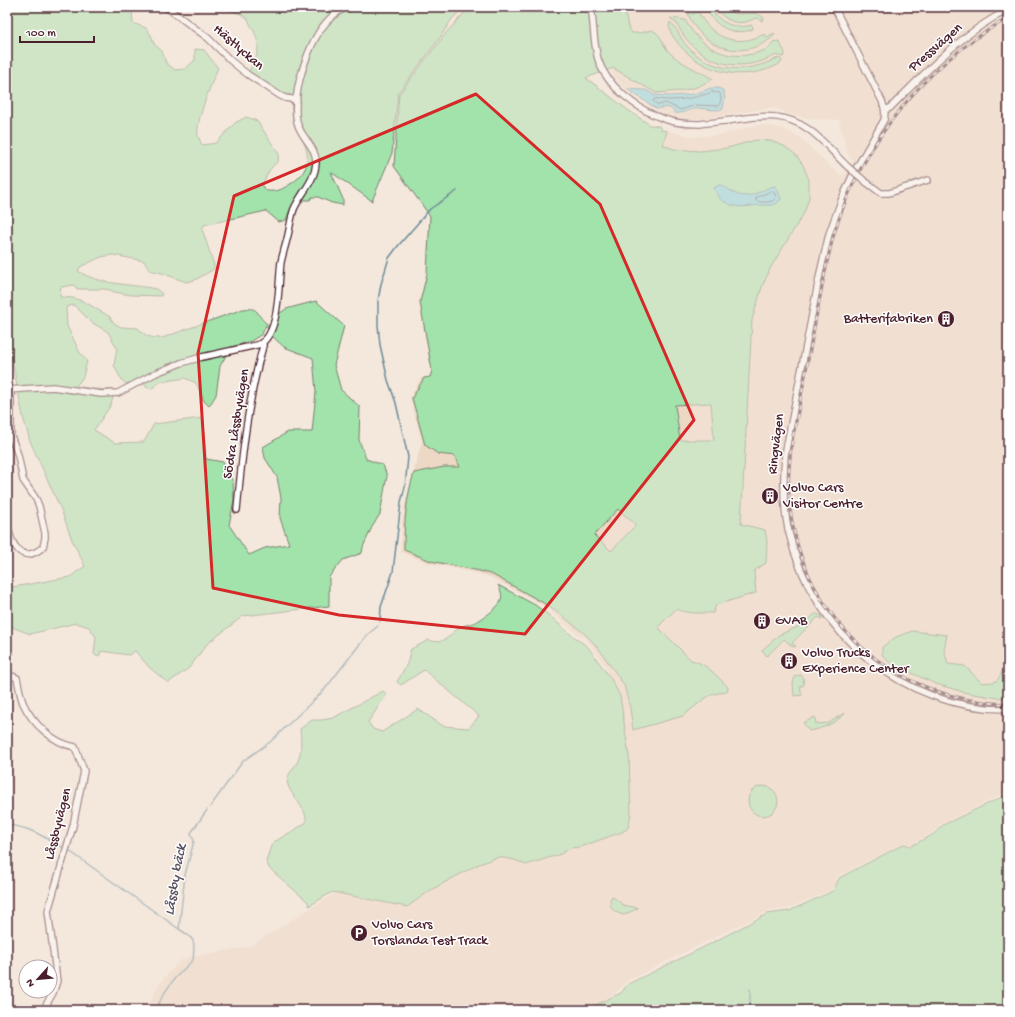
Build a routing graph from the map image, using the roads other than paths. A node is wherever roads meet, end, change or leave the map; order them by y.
1 (166, 7) edge
2 (351, 7) edge
3 (591, 7) edge
4 (834, 7) edge
5 (1008, 10) edge
6 (297, 100) junction
7 (885, 110) junction
8 (928, 180) dead end
9 (263, 343) junction
10 (9, 389) edge
11 (237, 510) dead end
12 (7, 523) edge
13 (7, 674) edge
14 (1008, 709) edge
15 (43, 1010) edge

1 - 6 street, Hästlyckan
2 - 6 street, Södra Låssbyvägen
3 - 8 street, bridge
4 - 7 street
5 - 7 street, Pressvägen
6 - 9 street, Södra Låssbyvägen
7 - 14 street, Ringvägen
9 - 10 street
9 - 11 street, Södra Låssbyvägen
10 - 12 street
13 - 15 street, Låssbyvägen

